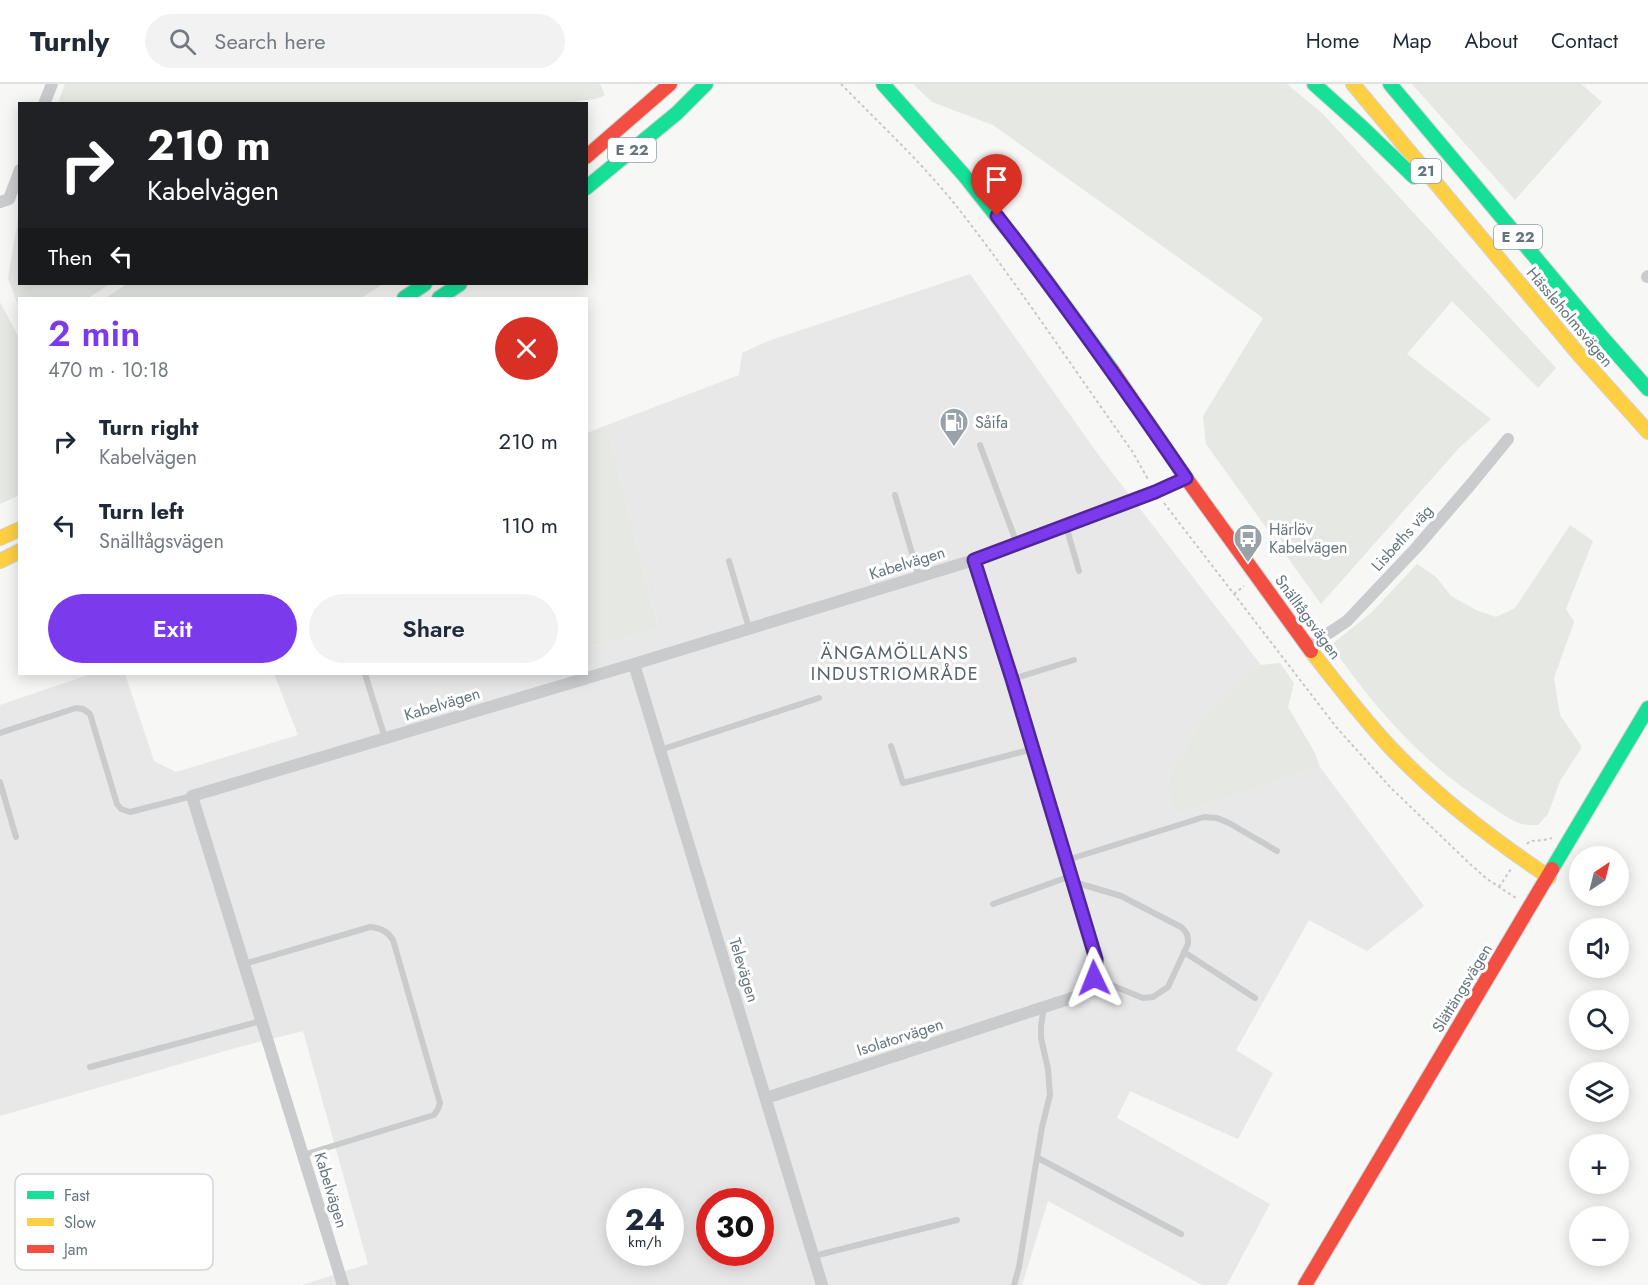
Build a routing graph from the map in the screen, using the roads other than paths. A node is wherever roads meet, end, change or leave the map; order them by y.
1 (49, 84) edge
2 (670, 84) edge
3 (706, 84) edge
4 (712, 84) edge
5 (882, 84) edge
6 (1314, 84) edge
7 (1353, 84) edge
8 (1390, 84) edge
9 (44, 102) edge
10 (677, 113) junction
11 (588, 155) edge
12 (18, 175) edge
13 (588, 186) edge
14 (0, 202) edge
15 (1498, 258) junction
16 (424, 285) edge
17 (459, 285) edge
18 (406, 297) edge
19 (441, 297) edge
20 (1648, 389) edge
21 (1648, 432) edge
22 (1508, 439) dead end
23 (980, 445) dead end
24 (1186, 478) junction
25 (895, 495) dead end
26 (1066, 526) junction
27 (18, 530) edge
28 (0, 538) edge
29 (1017, 544) junction
30 (18, 552) edge
31 (974, 560) junction
32 (0, 561) edge
33 (729, 561) dead end
34 (1079, 571) dead end
35 (919, 577) junction
36 (749, 629) junction
37 (1308, 647) junction
38 (1074, 660) dead end
39 (634, 664) junction
40 (588, 674) edge
41 (365, 675) edge
42 (577, 677) edge
43 (1012, 679) junction
44 (819, 698) dead end
45 (1648, 708) edge
46 (0, 733) edge
47 (385, 738) junction
48 (891, 746) dead end
49 (1033, 749) junction
50 (660, 750) junction
51 (0, 782) edge
52 (192, 796) junction
53 (16, 837) dead end
54 (1277, 851) dead end
55 (1066, 860) junction
56 (1549, 877) junction
57 (1073, 879) junction
58 (993, 904) dead end
59 (1184, 952) junction
60 (244, 964) junction
61 (1094, 978) junction
62 (1255, 998) dead end
63 (1045, 1007) junction
64 (261, 1021) junction
65 (90, 1067) dead end
66 (766, 1098) junction
67 (303, 1155) junction
68 (1038, 1158) junction
69 (957, 1220) dead end
70 (1181, 1234) dead end
71 (814, 1256) junction
72 (343, 1285) edge
73 (822, 1285) edge
74 (1014, 1285) edge
75 (1305, 1285) edge

1 - 9 street
2 - 11 main road, E 22
3 - 10 main road
4 - 10 main road, E 22
5 - 24 main road, Snälltågsvägen
6 - 15 main road, E 22
7 - 15 main road, Hässleholmsvägen / 21
8 - 20 main road, Hässleholmsvägen / E 22
10 - 13 main road, E 22
12 - 14 street
15 - 21 main road, Hässleholmsvägen / E 22
16 - 18 main road
17 - 19 main road
22 - 37 street, Lisbeths väg
23 - 29 lane
24 - 26 street, Kabelvägen
24 - 37 main road, Snälltågsvägen
25 - 35 lane
26 - 29 street, Kabelvägen
26 - 34 lane
27 - 28 main road
29 - 31 street, Kabelvägen
30 - 32 main road
31 - 35 street, Kabelvägen
31 - 43 street
33 - 36 lane
35 - 36 street, Kabelvägen
36 - 39 street, Kabelvägen
37 - 56 main road, Snälltågsvägen
38 - 43 lane
39 - 40 street, Kabelvägen
39 - 50 street, Televägen
41 - 47 lane
42 - 47 street, Kabelvägen
43 - 49 street
44 - 50 lane
45 - 56 main road, Slättängsvägen
46 - 52 lane
47 - 52 street, Kabelvägen
48 - 49 lane
49 - 55 street
50 - 66 street, Televägen
51 - 53 lane
52 - 60 street, Kabelvägen
54 - 55 lane
55 - 57 street
56 - 75 main road, Slättängsvägen
57 - 58 lane
57 - 59 lane
57 - 61 street
59 - 61 lane
59 - 62 lane
60 - 64 street, Kabelvägen
60 - 67 lane
61 - 63 street, Isolatorvägen
63 - 66 street, Isolatorvägen
63 - 68 lane
64 - 65 lane
64 - 67 street, Kabelvägen
66 - 71 street, Televägen
67 - 72 street, Kabelvägen
68 - 70 lane
68 - 74 lane
69 - 71 lane
71 - 73 street, Televägen

